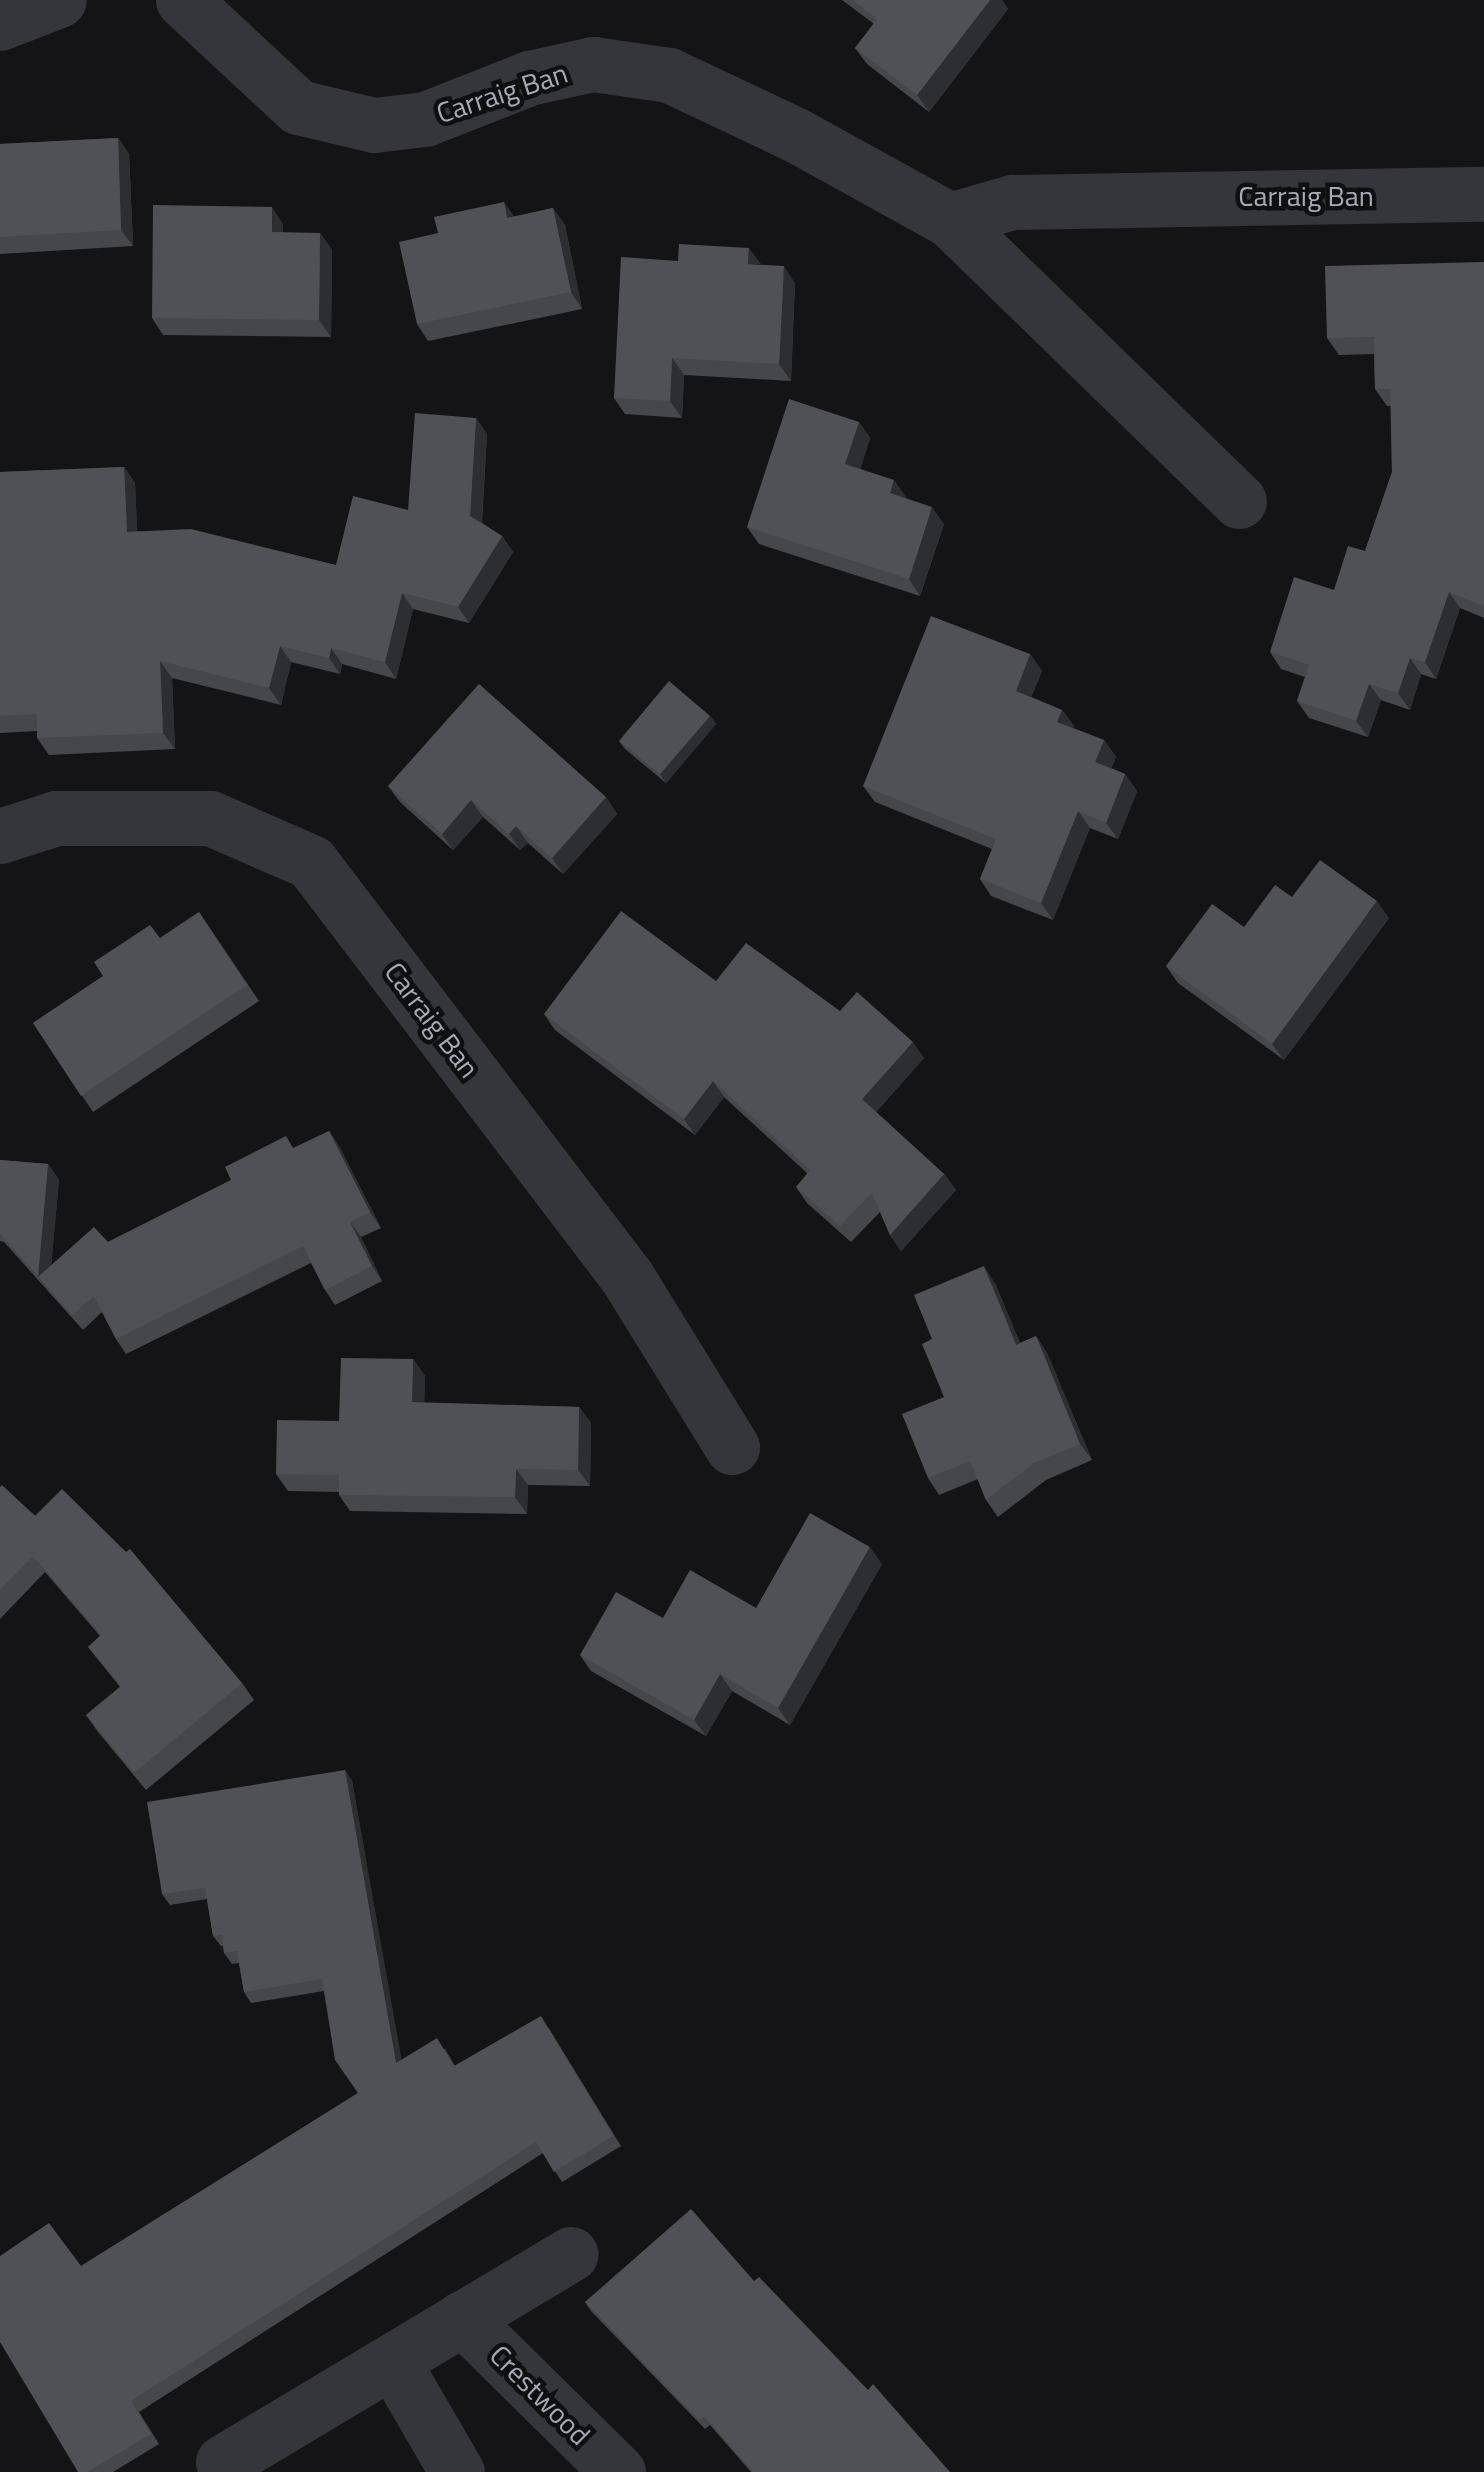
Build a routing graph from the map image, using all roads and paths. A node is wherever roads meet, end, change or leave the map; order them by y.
1 (59, 0) edge
2 (183, 0) edge
3 (0, 24) edge
4 (1484, 194) edge
5 (950, 220) junction
6 (1239, 501) dead end
7 (0, 836) edge
8 (732, 1447) dead end
9 (570, 2254) dead end
10 (462, 2318) junction
11 (393, 2362) junction
12 (224, 2462) dead end
13 (457, 2472) edge
14 (618, 2472) edge

1 - 3 street
2 - 5 street, Carraig Ban
4 - 5 street, Carraig Ban
5 - 6 street, Carraig Ban
7 - 8 street, Carraig Ban
9 - 10 street, Crestwood
10 - 11 street, Crestwood
10 - 14 street, Crestwood
11 - 12 street, Crestwood
11 - 13 street

